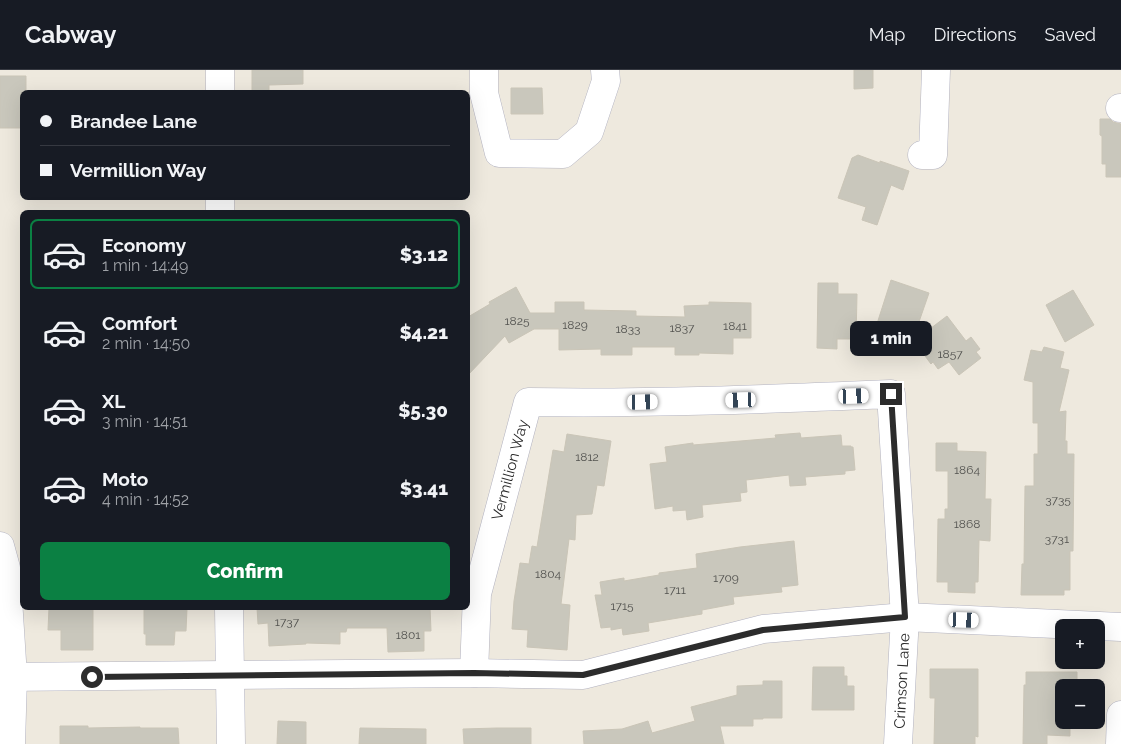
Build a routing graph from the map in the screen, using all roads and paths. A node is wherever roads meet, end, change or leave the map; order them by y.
1 (220, 70) edge
2 (484, 70) edge
3 (605, 70) edge
4 (936, 70) edge
5 (220, 90) edge
6 (922, 155) dead end
7 (0, 546) edge
8 (229, 610) edge
9 (905, 617) junction
10 (1121, 627) edge
11 (474, 673) junction
12 (231, 675) junction
13 (6, 677) edge
14 (1121, 715) edge
15 (11, 744) edge
16 (231, 744) edge
17 (898, 744) edge
18 (1120, 744) edge

1 - 5 street
2 - 3 street
4 - 6 street
7 - 13 street
8 - 12 street
9 - 10 street
9 - 11 street
9 - 11 street, Vermillion Way
9 - 17 street, Crimson Lane
11 - 12 street
12 - 13 street
12 - 16 street
13 - 15 street
14 - 18 street

